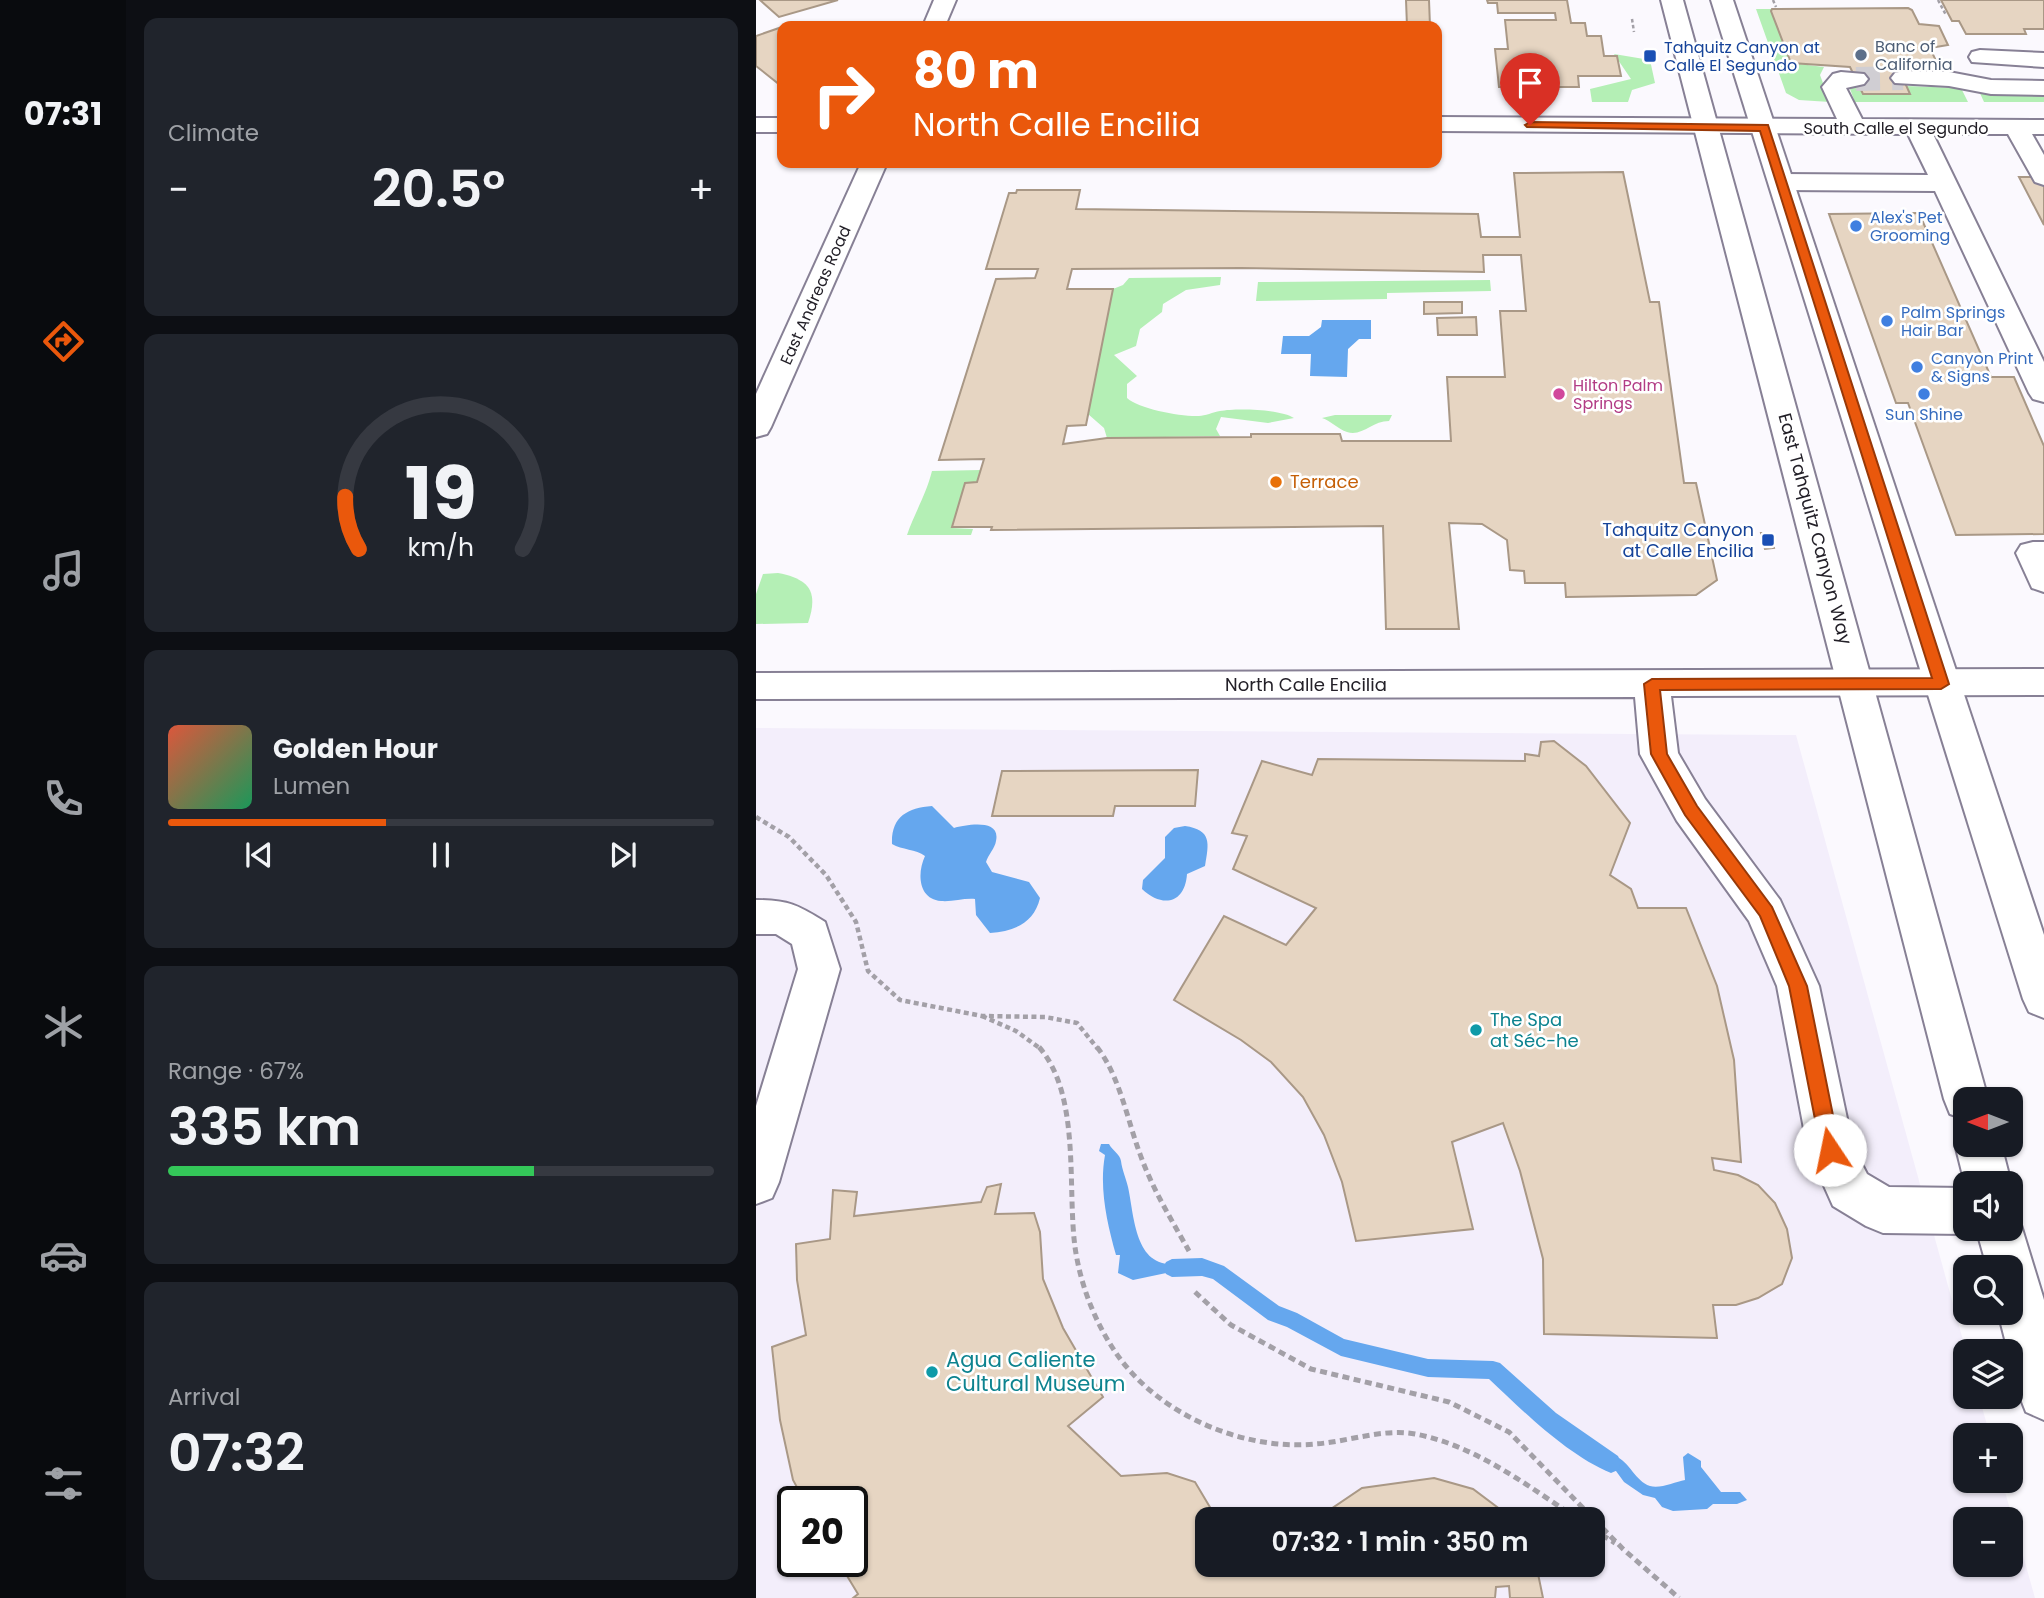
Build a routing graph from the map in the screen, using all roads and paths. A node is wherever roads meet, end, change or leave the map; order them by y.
1 (945, 0) edge
2 (1672, 0) edge
3 (1723, 0) edge
4 (1773, 0) edge
5 (1938, 0) edge
6 (1776, 7) dead end
7 (1946, 15) dead end
8 (1632, 19) dead end
9 (936, 21) edge
10 (1634, 32) dead end
11 (1980, 57) dead end
12 (2044, 60) edge
13 (1903, 78) tunnel mouth
14 (1856, 79) tunnel mouth
15 (2044, 88) edge
16 (1442, 124) edge
17 (756, 125) edge
18 (777, 125) edge
19 (1706, 127) junction
20 (2016, 127) junction
21 (2044, 127) edge
22 (1764, 128) junction
23 (1854, 128) junction
24 (1919, 128) junction
25 (872, 168) edge
26 (2044, 177) edge
27 (1782, 182) junction
28 (1944, 183) junction
29 (2044, 393) edge
30 (756, 427) edge
31 (2044, 553) edge
32 (2044, 580) edge
33 (2044, 682) edge
34 (1652, 684) junction
35 (1857, 684) junction
36 (1941, 684) junction
37 (756, 687) edge
38 (756, 817) edge
39 (756, 917) edge
40 (2033, 932) edge
41 (2044, 999) edge
42 (982, 1016) junction
43 (1963, 1087) edge
44 (756, 1182) edge
45 (1953, 1212) edge
46 (1189, 1251) dead end
47 (1195, 1293) dead end
48 (2023, 1313) edge
49 (2044, 1394) edge
50 (1560, 1507) edge
51 (1605, 1537) edge
52 (1623, 1549) junction
53 (1679, 1598) edge

1 - 9 main road
2 - 19 main road, East Tahquitz Canyon Way
3 - 22 main road
4 - 6 path
5 - 7 path
8 - 10 path
11 - 12 main road
13 - 15 main road
14 - 23 main road
16 - 19 main road, South Calle el Segundo
17 - 18 main road
19 - 22 main road, South Calle el Segundo
19 - 35 main road, East Tahquitz Canyon Way
20 - 21 main road, South Calle el Segundo
20 - 24 main road, South Calle el Segundo
20 - 26 main road
22 - 23 main road, South Calle el Segundo
22 - 27 main road
23 - 24 main road, South Calle el Segundo
24 - 28 main road
25 - 30 main road, East Andreas Road
27 - 28 main road
27 - 36 main road
28 - 29 main road
31 - 32 main road
33 - 36 main road, North Calle Encilia
34 - 35 main road, North Calle Encilia
34 - 37 main road, North Calle Encilia
34 - 45 main road
35 - 36 main road, North Calle Encilia
35 - 43 main road, East Tahquitz Canyon Way
36 - 40 main road
38 - 42 path
39 - 44 main road
40 - 41 main road
42 - 46 path
42 - 50 path
47 - 52 path
48 - 49 main road
51 - 52 path
52 - 53 path

